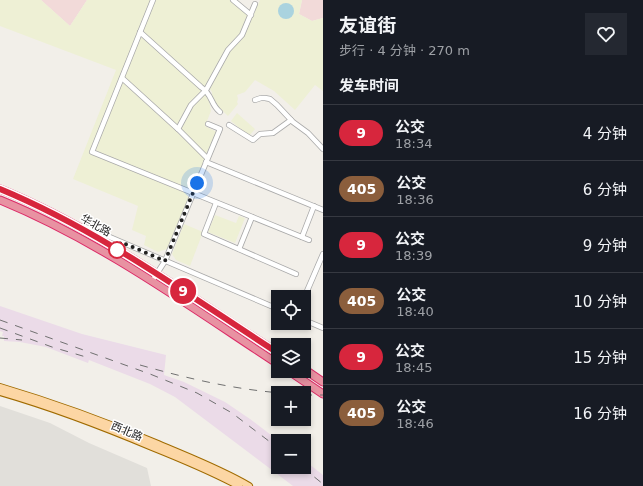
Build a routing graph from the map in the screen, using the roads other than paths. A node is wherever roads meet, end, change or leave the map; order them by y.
1 (153, 0) edge
2 (232, 0) edge
3 (255, 4) dead end
4 (251, 15) junction
5 (140, 32) junction
6 (122, 78) junction
7 (206, 90) junction
8 (255, 100) dead end
9 (220, 112) dead end
10 (291, 120) junction
11 (208, 124) dead end
12 (229, 125) dead end
13 (178, 130) junction
14 (323, 149) edge
15 (206, 160) junction
16 (0, 190) edge
17 (193, 193) junction
18 (0, 200) edge
19 (216, 203) junction
20 (314, 206) junction
21 (323, 210) edge
22 (252, 217) junction
23 (69, 223) junction
24 (302, 238) junction
25 (309, 240) dead end
26 (239, 249) junction
27 (323, 254) edge
28 (165, 261) junction
29 (156, 274) junction
30 (296, 274) dead end
31 (152, 281) junction
32 (307, 290) edge
33 (271, 306) edge
34 (311, 323) edge
35 (323, 328) edge
36 (271, 348) edge
37 (271, 359) edge
38 (311, 374) edge
39 (300, 378) edge
40 (323, 382) edge
41 (0, 387) edge
42 (0, 392) edge
43 (323, 394) edge
44 (239, 486) edge
45 (249, 486) edge

1 - 5 street
2 - 4 street
3 - 4 street
4 - 7 street
5 - 6 street
5 - 7 street
6 - 13 street
6 - 17 street
7 - 9 street
7 - 13 street
8 - 10 street
10 - 12 street
10 - 14 street
11 - 15 street
13 - 15 street
15 - 17 street
15 - 20 street
16 - 23 highway, 华北路
17 - 19 street
17 - 28 street
18 - 31 highway, 华北路
19 - 22 street
19 - 26 street
20 - 21 street
20 - 24 street
22 - 24 street
22 - 26 street
23 - 28 street
23 - 29 highway, 华北路
24 - 25 street
26 - 30 street
27 - 32 street
28 - 29 street
28 - 33 street
29 - 31 street
29 - 36 highway, 华北路
31 - 37 highway, 华北路
34 - 35 street
38 - 40 highway
39 - 43 highway
41 - 45 main road, 西北路
42 - 44 main road, 西北路

